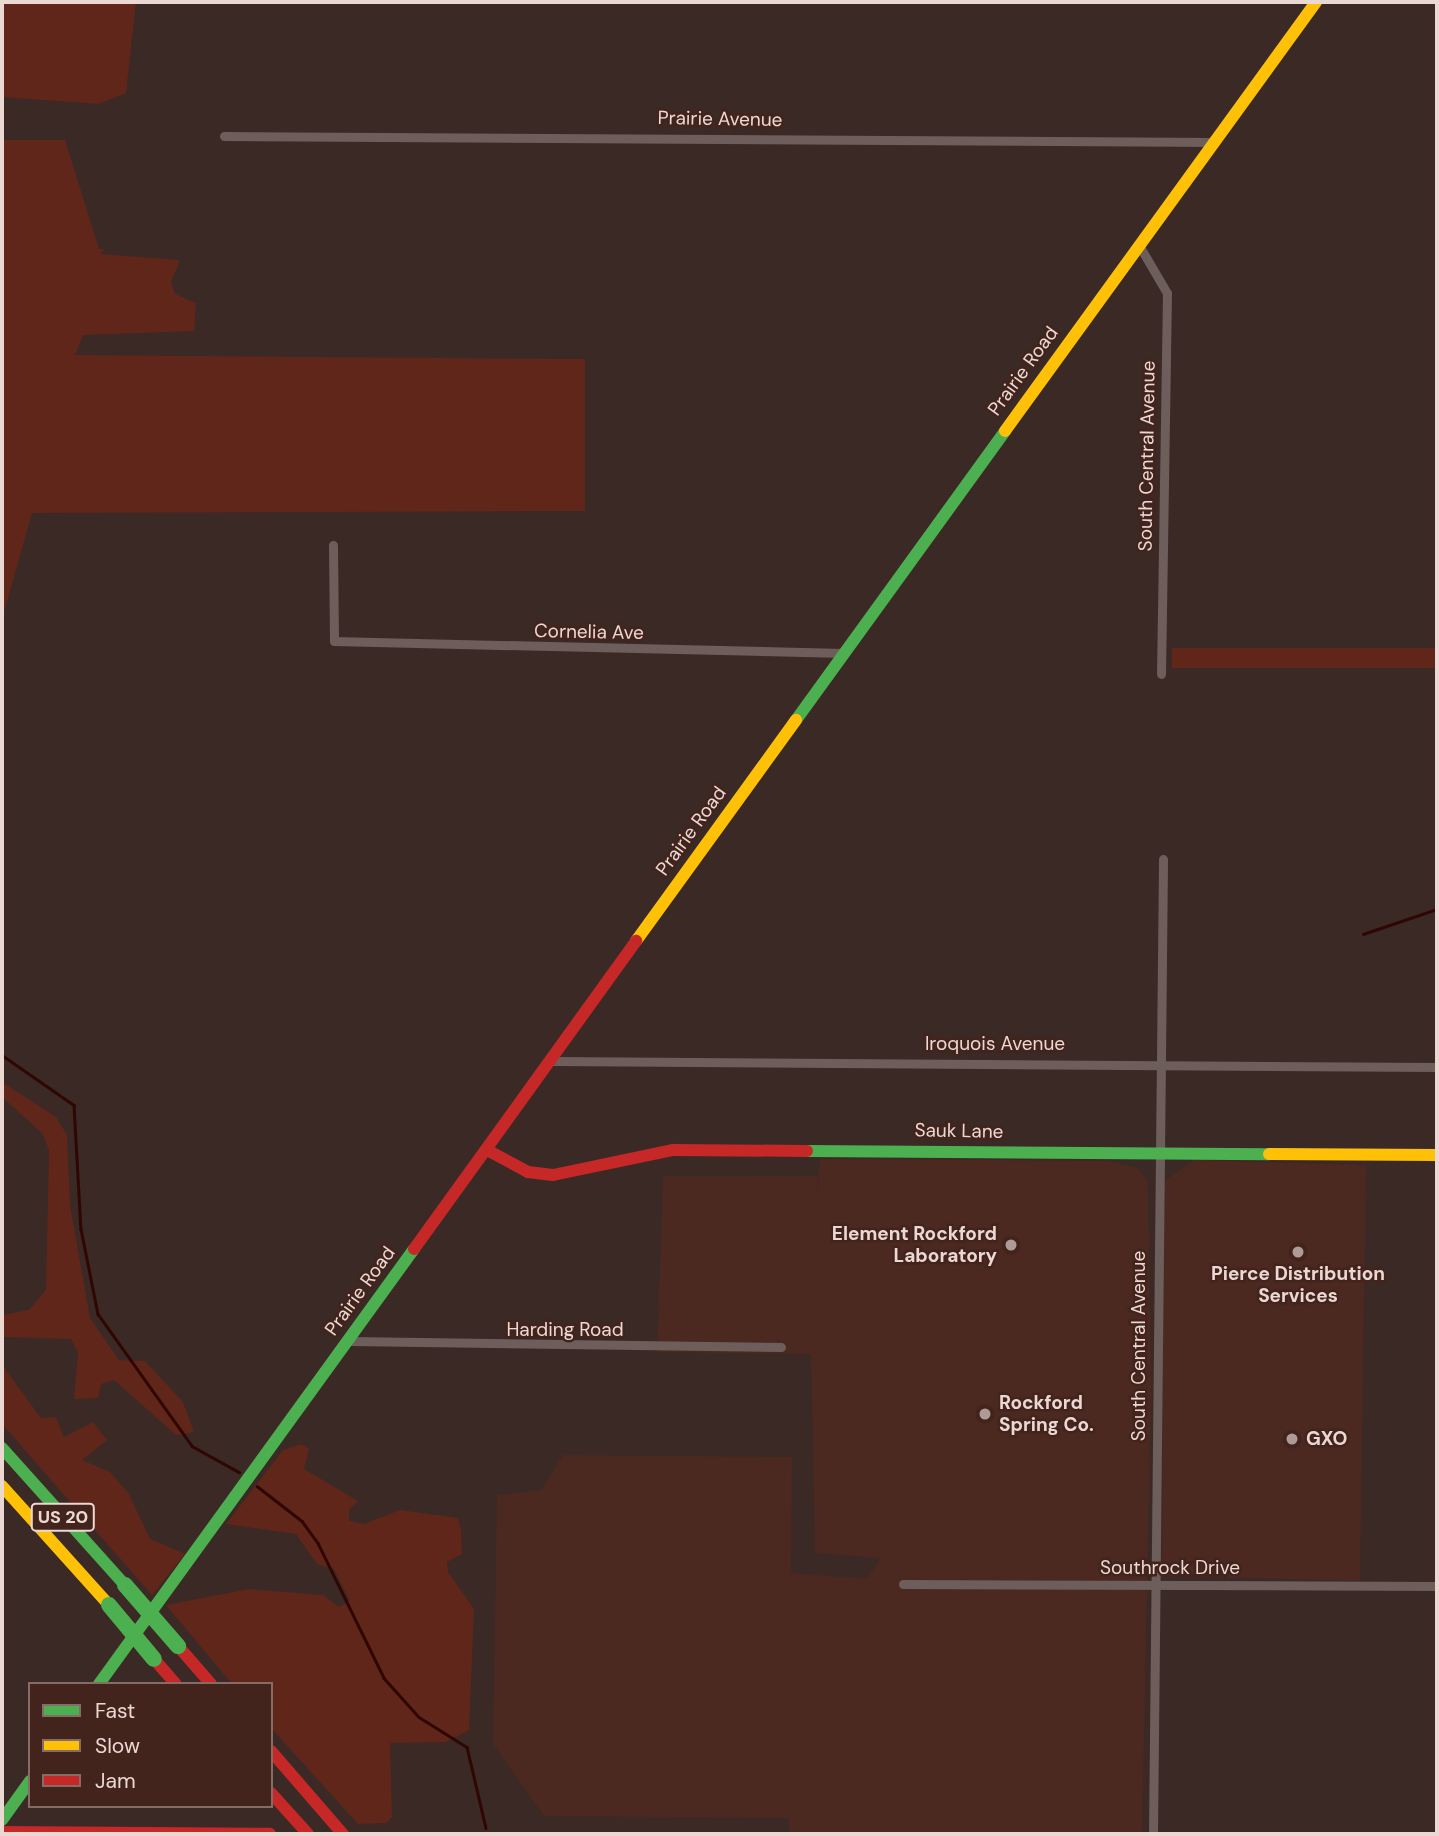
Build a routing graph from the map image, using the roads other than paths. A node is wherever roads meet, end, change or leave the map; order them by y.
1 (1316, 2) edge
2 (224, 136) dead end
3 (1215, 142) junction
4 (1140, 247) junction
5 (333, 545) dead end
6 (844, 653) junction
7 (1161, 674) dead end
8 (1163, 859) dead end
9 (553, 1061) junction
10 (1157, 1062) junction
11 (1437, 1067) edge
12 (489, 1151) junction
13 (1437, 1155) edge
14 (1157, 1156) junction
15 (349, 1341) junction
16 (781, 1347) dead end
17 (2, 1448) edge
18 (2, 1486) edge
19 (903, 1584) dead end
20 (1156, 1586) junction
21 (1437, 1586) edge
22 (100, 1682) edge
23 (174, 1682) edge
24 (209, 1682) edge
25 (273, 1753) edge
26 (28, 1784) edge
27 (276, 1798) edge
28 (13, 1805) junction
29 (2, 1821) edge
30 (2, 1832) edge
31 (26, 1833) edge
32 (270, 1834) edge
33 (308, 1834) edge
34 (343, 1834) edge
35 (1153, 1834) edge

1 - 3 main road, Prairie Road
2 - 3 street, Prairie Avenue
3 - 4 main road, Prairie Road
4 - 6 main road, Prairie Road
4 - 7 street, South Central Avenue
5 - 6 street, Cornelia Ave
6 - 9 main road, Prairie Road
8 - 10 street, South Central Avenue
9 - 10 street, Iroquois Avenue
9 - 12 main road, Prairie Road
10 - 11 street, Iroquois Avenue
10 - 14 street, South Central Avenue
12 - 14 main road, Sauk Lane
12 - 15 main road, Prairie Road
13 - 14 main road, Sauk Lane
14 - 20 street, South Central Avenue
15 - 16 street, Harding Road
15 - 22 main road, Prairie Road
17 - 24 main road, US 20, bridge
18 - 23 main road, US 20, bridge
19 - 20 street, Southrock Drive
20 - 21 street, Southrock Drive
20 - 35 street, South Central Avenue
25 - 34 main road
26 - 28 main road
27 - 33 main road
28 - 29 main road
28 - 31 main road
30 - 31 main road
31 - 32 main road

